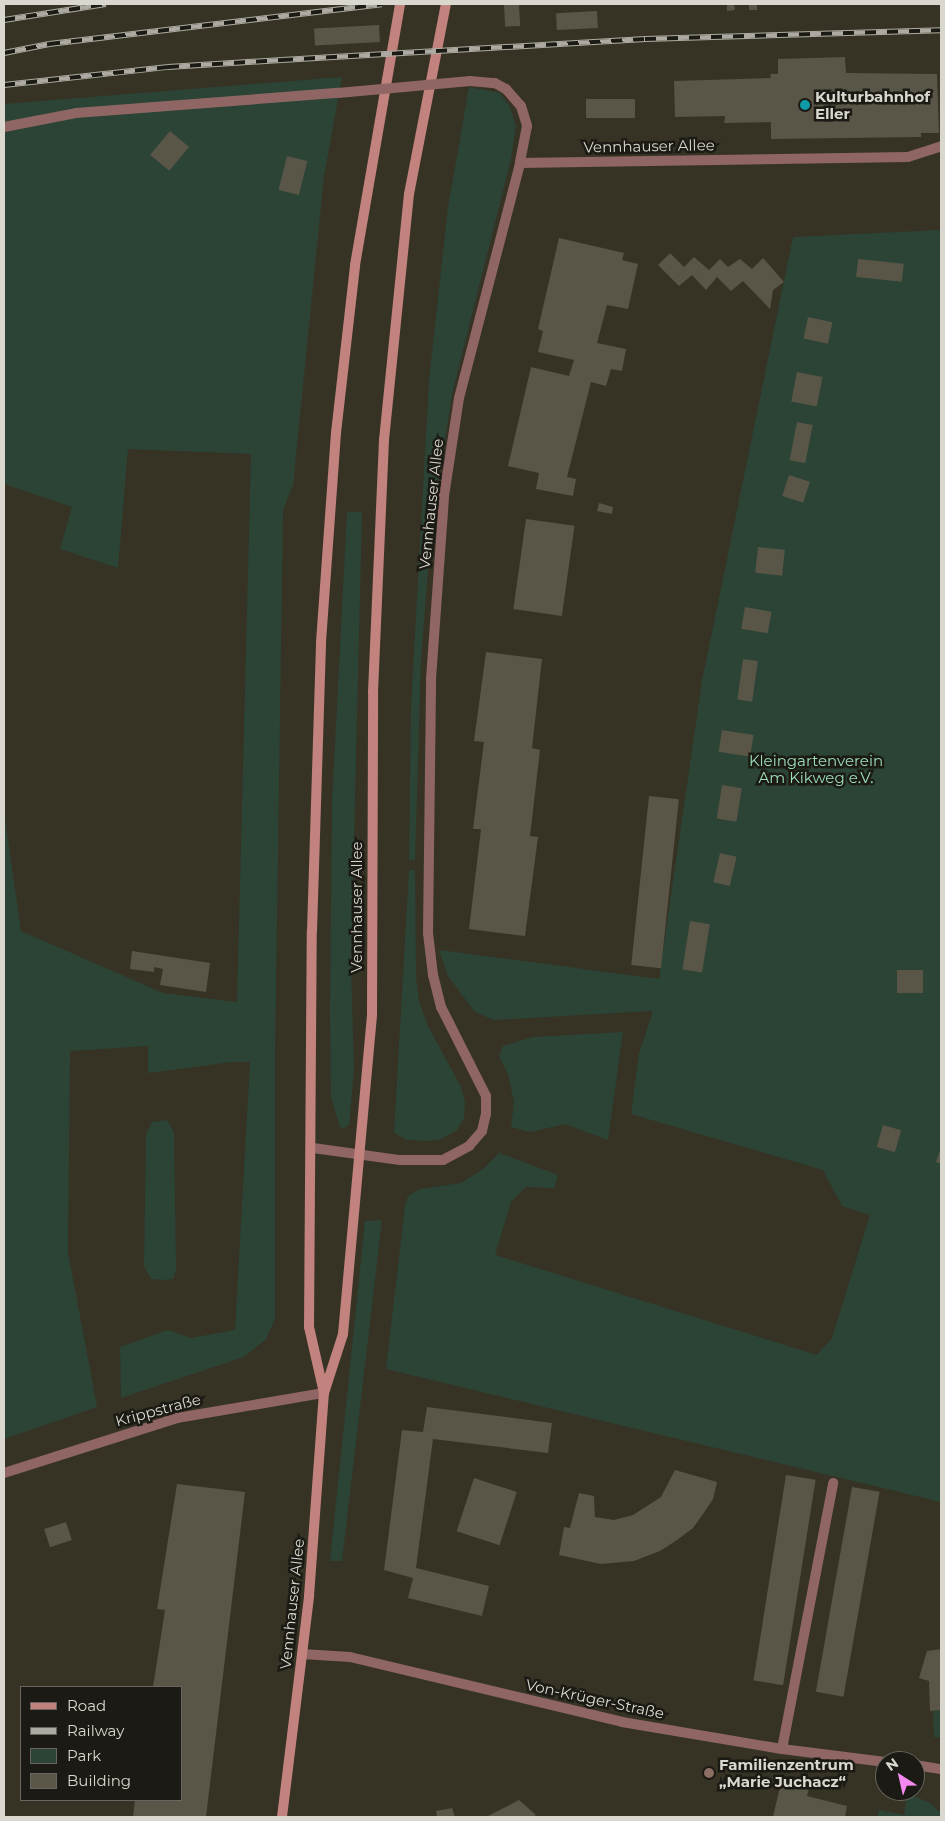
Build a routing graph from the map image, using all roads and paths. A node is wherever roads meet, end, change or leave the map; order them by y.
1 (400, 4) edge
2 (446, 4) edge
3 (4, 127) edge
4 (941, 146) edge
5 (520, 163) junction
6 (313, 1148) junction
7 (358, 1154) junction
8 (324, 1393) junction
9 (4, 1473) edge
10 (833, 1483) dead end
11 (302, 1654) junction
12 (782, 1749) junction
13 (875, 1761) edge
14 (925, 1767) edge
15 (941, 1769) edge
16 (282, 1817) edge

1 - 6 main road, Vennhauser Allee
2 - 7 main road, Vennhauser Allee
3 - 5 street, bridge
4 - 5 street, Vennhauser Allee
5 - 7 street, Vennhauser Allee
6 - 7 street, Vennhauser Allee
6 - 8 main road, Vennhauser Allee
7 - 8 main road, Vennhauser Allee
8 - 9 street, Krippstraße
8 - 11 main road, Vennhauser Allee
10 - 12 street
11 - 12 street, Von-Krüger-Straße
11 - 16 main road, Vennhauser Allee
12 - 13 street, Von-Krüger-Straße
14 - 15 street

